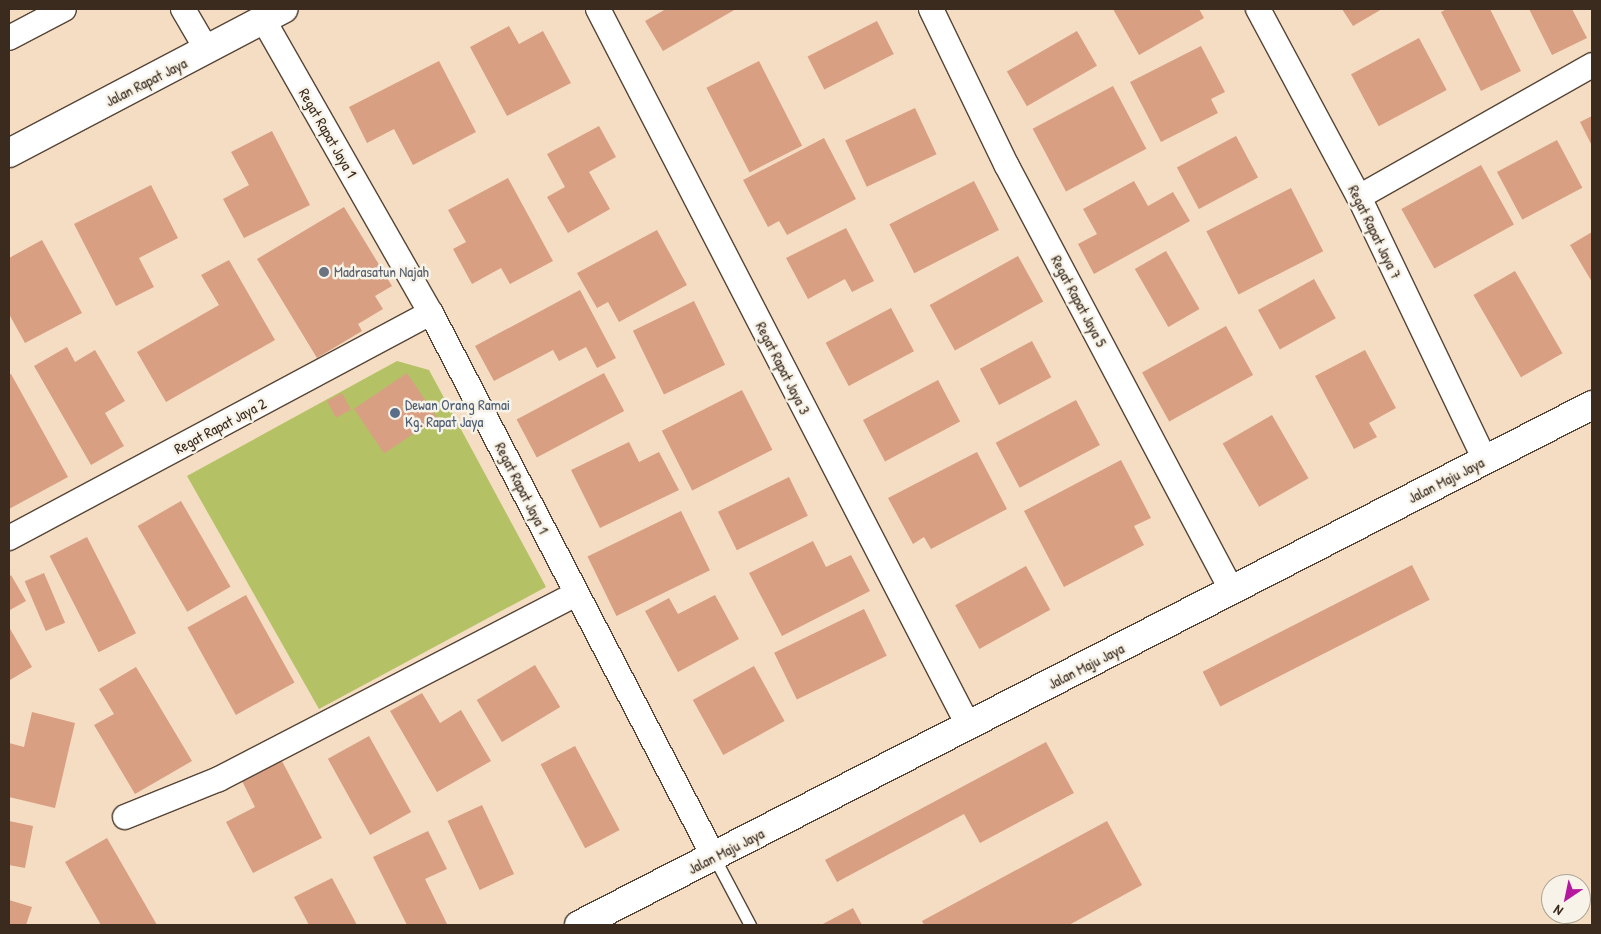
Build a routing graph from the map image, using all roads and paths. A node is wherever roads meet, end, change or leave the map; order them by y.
1 (64, 9) edge
2 (183, 9) edge
3 (598, 9) edge
4 (931, 9) edge
5 (1258, 9) edge
6 (273, 14) edge
7 (9, 38) edge
8 (206, 50) junction
9 (1592, 65) edge
10 (9, 153) edge
11 (1359, 197) junction
12 (431, 313) junction
13 (1592, 405) edge
14 (1485, 460) junction
15 (9, 538) edge
16 (1232, 591) junction
17 (576, 594) junction
18 (969, 727) junction
19 (125, 817) dead end
20 (714, 857) junction
21 (579, 925) edge
22 (750, 925) edge

1 - 7 street
2 - 8 street
3 - 18 street, Regat Rapat Jaya 3
4 - 16 street, Regat Rapat Jaya 5
5 - 11 street, Regat Rapat Jaya 7
6 - 8 street, Jalan Rapat Jaya
6 - 12 street, Regat Rapat Jaya 1
8 - 10 street, Jalan Rapat Jaya
9 - 11 street
11 - 14 street, Regat Rapat Jaya 7
12 - 15 street, Regat Rapat Jaya 2
12 - 17 street, Regat Rapat Jaya 1
13 - 14 street, Jalan Maju Jaya
14 - 16 street, Jalan Maju Jaya
16 - 18 street, Jalan Maju Jaya
17 - 19 street
17 - 20 street, Regat Rapat Jaya 1
18 - 20 street, Jalan Maju Jaya
20 - 21 street, Jalan Maju Jaya
20 - 22 lane

